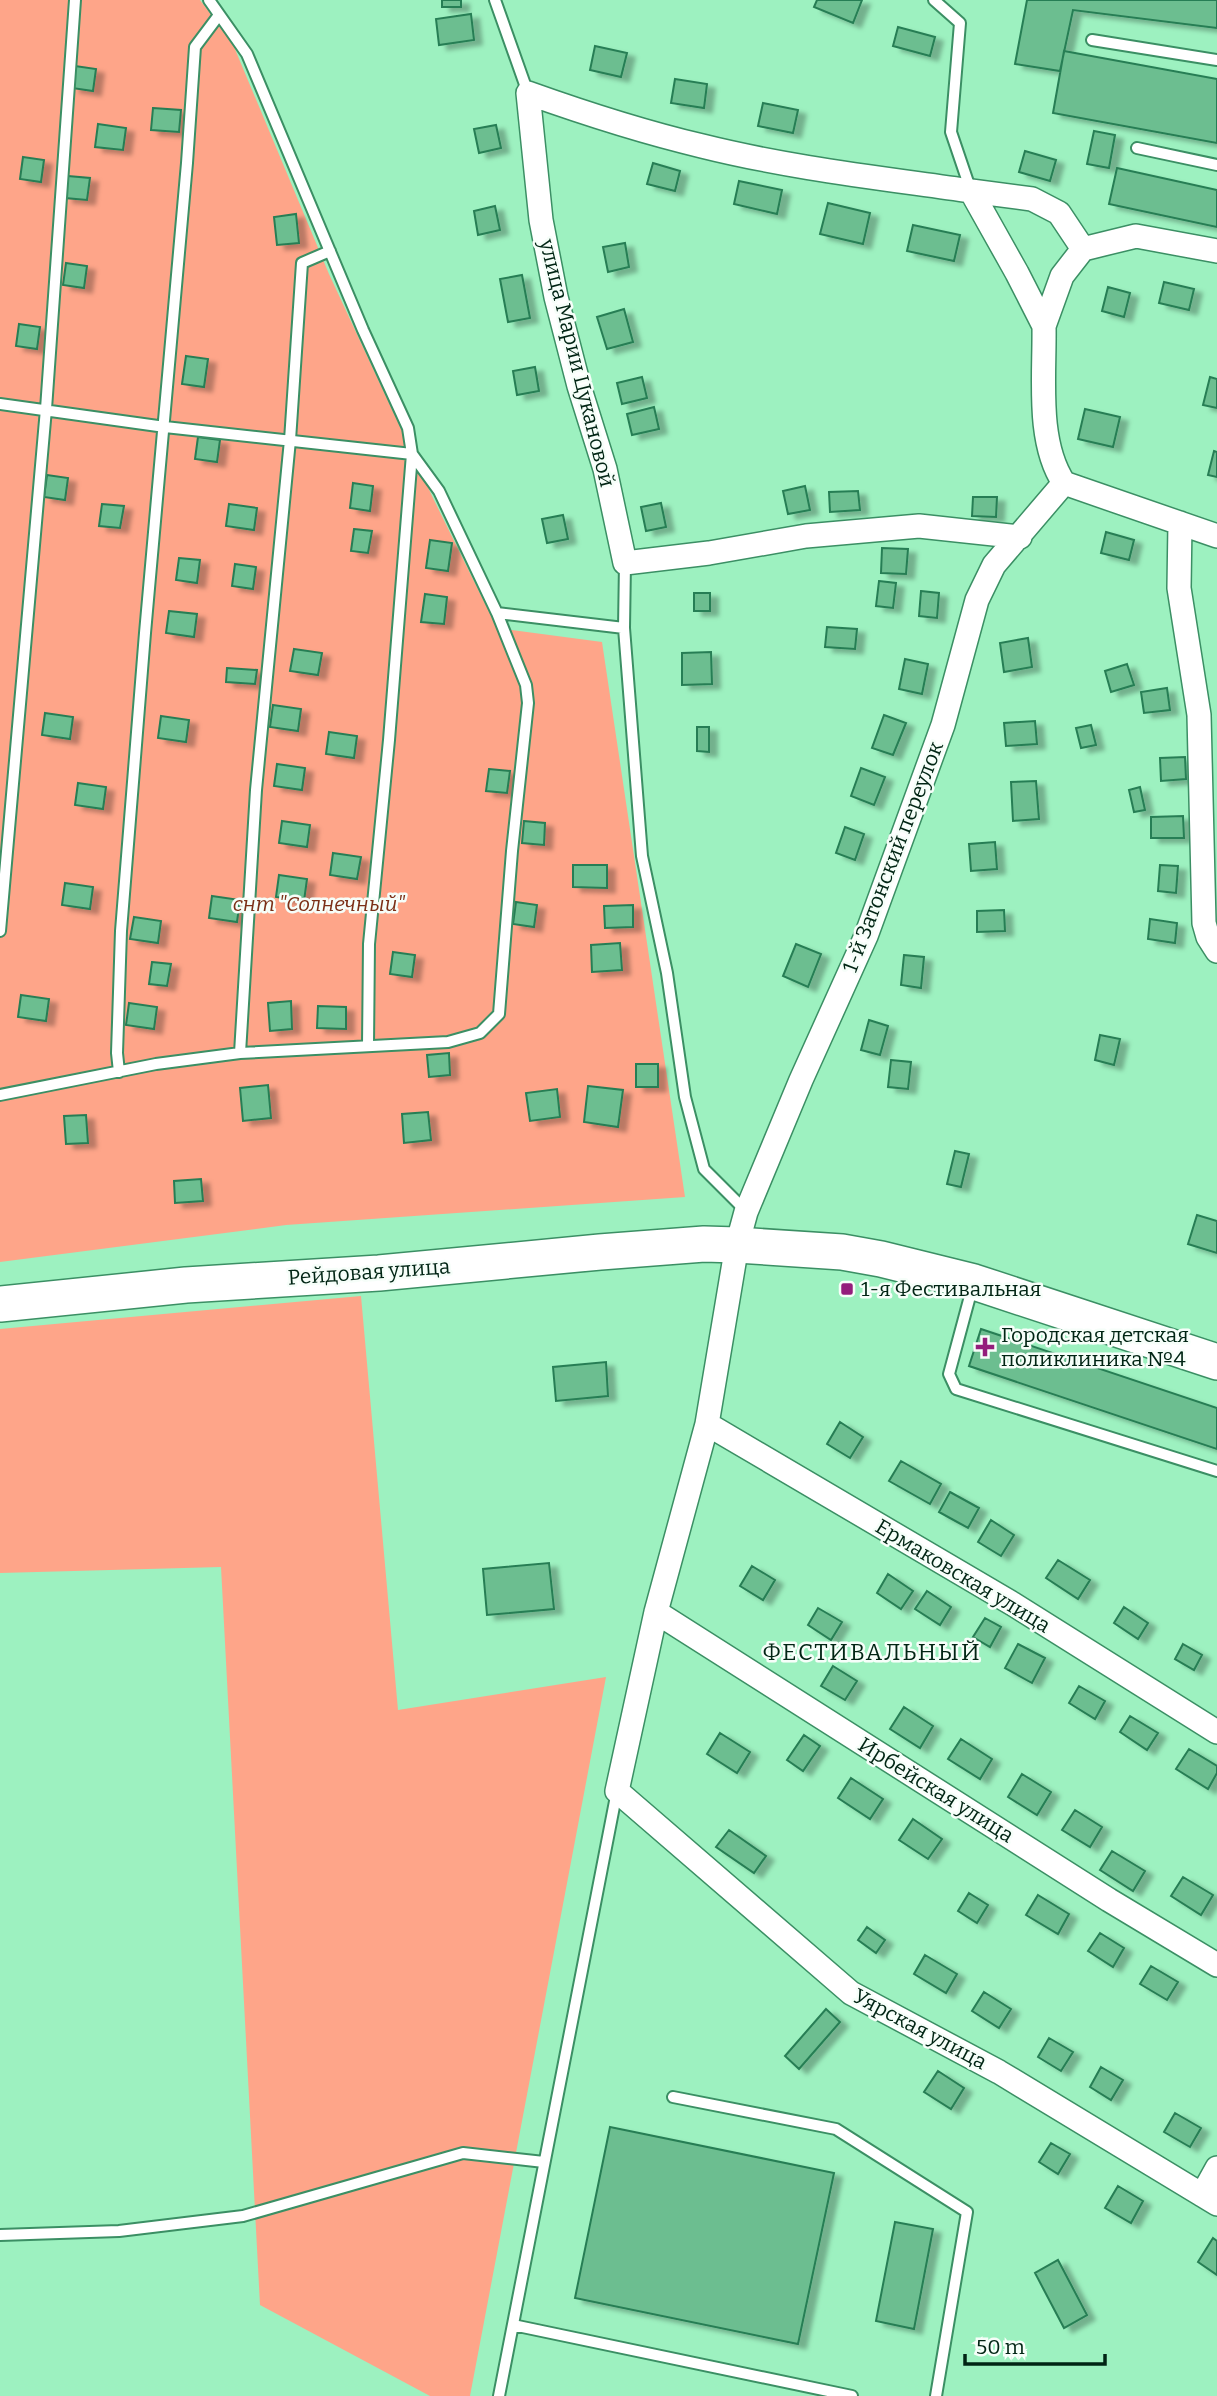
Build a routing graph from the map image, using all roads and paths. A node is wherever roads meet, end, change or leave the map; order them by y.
1 (75, 0) edge
2 (209, 0) edge
3 (495, 0) edge
4 (934, 0) edge
5 (219, 15) junction
6 (1092, 40) dead end
7 (1217, 60) edge
8 (528, 93) junction
9 (1137, 148) dead end
10 (1217, 165) edge
11 (971, 191) junction
12 (1083, 249) junction
13 (330, 251) junction
14 (1217, 251) edge
15 (1044, 326) junction
16 (0, 404) edge
17 (46, 409) junction
18 (165, 427) junction
19 (290, 440) junction
20 (412, 454) junction
21 (1064, 483) junction
22 (1180, 523) junction
23 (1217, 536) edge
24 (1020, 537) junction
25 (625, 563) junction
26 (497, 613) junction
27 (624, 628) junction
28 (0, 932) edge
29 (1217, 951) edge
30 (368, 1045) junction
31 (240, 1054) junction
32 (119, 1072) junction
33 (0, 1095) edge
34 (746, 1212) junction
35 (737, 1245) junction
36 (974, 1282) junction
37 (0, 1304) edge
38 (1217, 1362) edge
39 (707, 1424) junction
40 (1217, 1471) edge
41 (656, 1612) junction
42 (1217, 1732) edge
43 (618, 1791) junction
44 (1217, 1965) edge
45 (673, 2097) dead end
46 (544, 2162) junction
47 (1217, 2168) edge
48 (1209, 2200) edge
49 (0, 2235) edge
50 (513, 2325) junction
51 (499, 2396) edge
52 (852, 2396) edge
53 (936, 2396) edge

1 - 17 lane
2 - 5 lane
3 - 8 lane
4 - 11 lane
5 - 13 lane
5 - 18 lane
6 - 7 lane
8 - 11 street
8 - 25 street, улица Марии Цукановой
9 - 10 lane
11 - 12 street
11 - 15 street
12 - 14 street
12 - 15 street
13 - 19 lane
13 - 20 lane
15 - 21 street
16 - 17 lane
17 - 18 lane
17 - 28 lane
18 - 19 lane
18 - 32 lane
19 - 20 lane
19 - 31 lane
20 - 26 lane
20 - 30 lane
21 - 22 street
21 - 24 street, 1-й Затонский переулок
22 - 23 street
22 - 29 street
24 - 25 street
24 - 34 street, 1-й Затонский переулок
25 - 27 lane
26 - 27 lane
26 - 30 lane
27 - 34 lane
30 - 31 lane
31 - 32 lane
32 - 33 lane
34 - 35 lane
35 - 36 main road, Рейдовая улица
35 - 37 main road, Рейдовая улица
35 - 39 street
36 - 38 main road, Рейдовая улица
36 - 40 lane
39 - 41 street
39 - 42 street, Ермаковская улица
41 - 43 street
41 - 44 street, Ирбейская улица
43 - 46 lane
43 - 48 street, Уярская улица
45 - 53 lane
46 - 49 lane
46 - 50 lane
47 - 48 street
50 - 51 lane
50 - 52 lane

